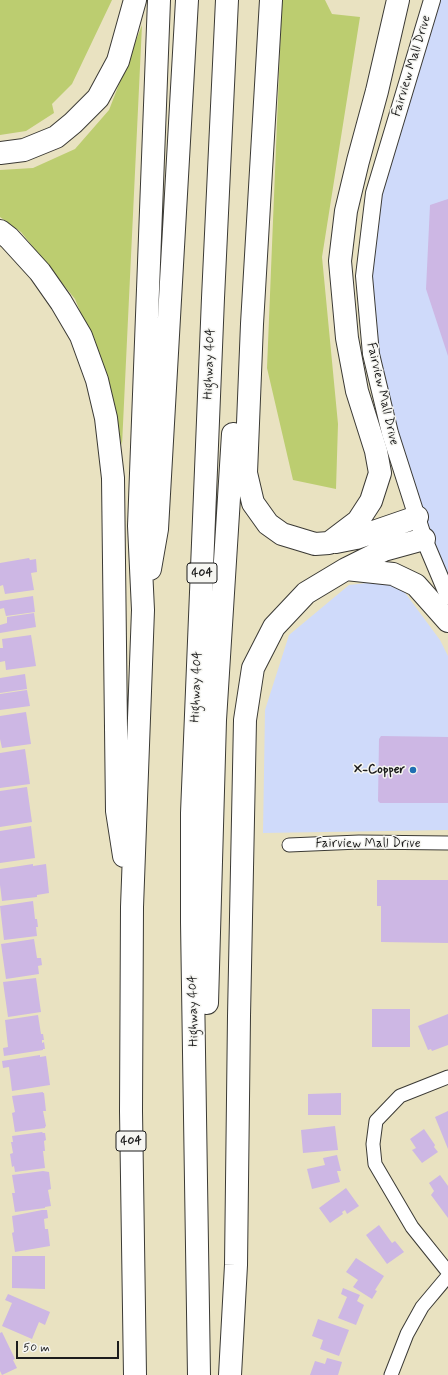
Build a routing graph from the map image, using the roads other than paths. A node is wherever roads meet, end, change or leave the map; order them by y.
1 (134, 0) edge
2 (159, 0) edge
3 (187, 0) edge
4 (227, 0) edge
5 (261, 0) edge
6 (271, 0) edge
7 (398, 0) edge
8 (432, 0) edge
9 (0, 153) edge
10 (0, 231) edge
11 (417, 517) junction
12 (424, 539) junction
13 (329, 543) junction
14 (346, 569) junction
15 (448, 596) edge
16 (143, 610) junction
17 (448, 622) edge
18 (448, 843) edge
19 (289, 844) dead end
20 (132, 907) junction
21 (448, 1076) edge
22 (195, 1107) junction
23 (448, 1272) edge
24 (448, 1276) edge
25 (135, 1375) edge
26 (199, 1375) edge
27 (230, 1375) edge
28 (391, 1375) edge

1 - 9 highway
2 - 16 highway, 404
3 - 16 highway, 404
4 - 22 highway, Highway 404 / 404
5 - 22 highway
6 - 13 highway
7 - 13 highway
8 - 11 street, Fairview Mall Drive
10 - 20 highway
11 - 12 street, Fairview Mall Drive
11 - 13 highway
12 - 14 highway
12 - 15 street, Fairview Mall Drive
14 - 17 highway
14 - 27 highway
16 - 20 highway, 404
18 - 19 street, Fairview Mall Drive
20 - 25 highway, 404
21 - 23 street
22 - 26 highway, Highway 404 / 404
24 - 28 street

